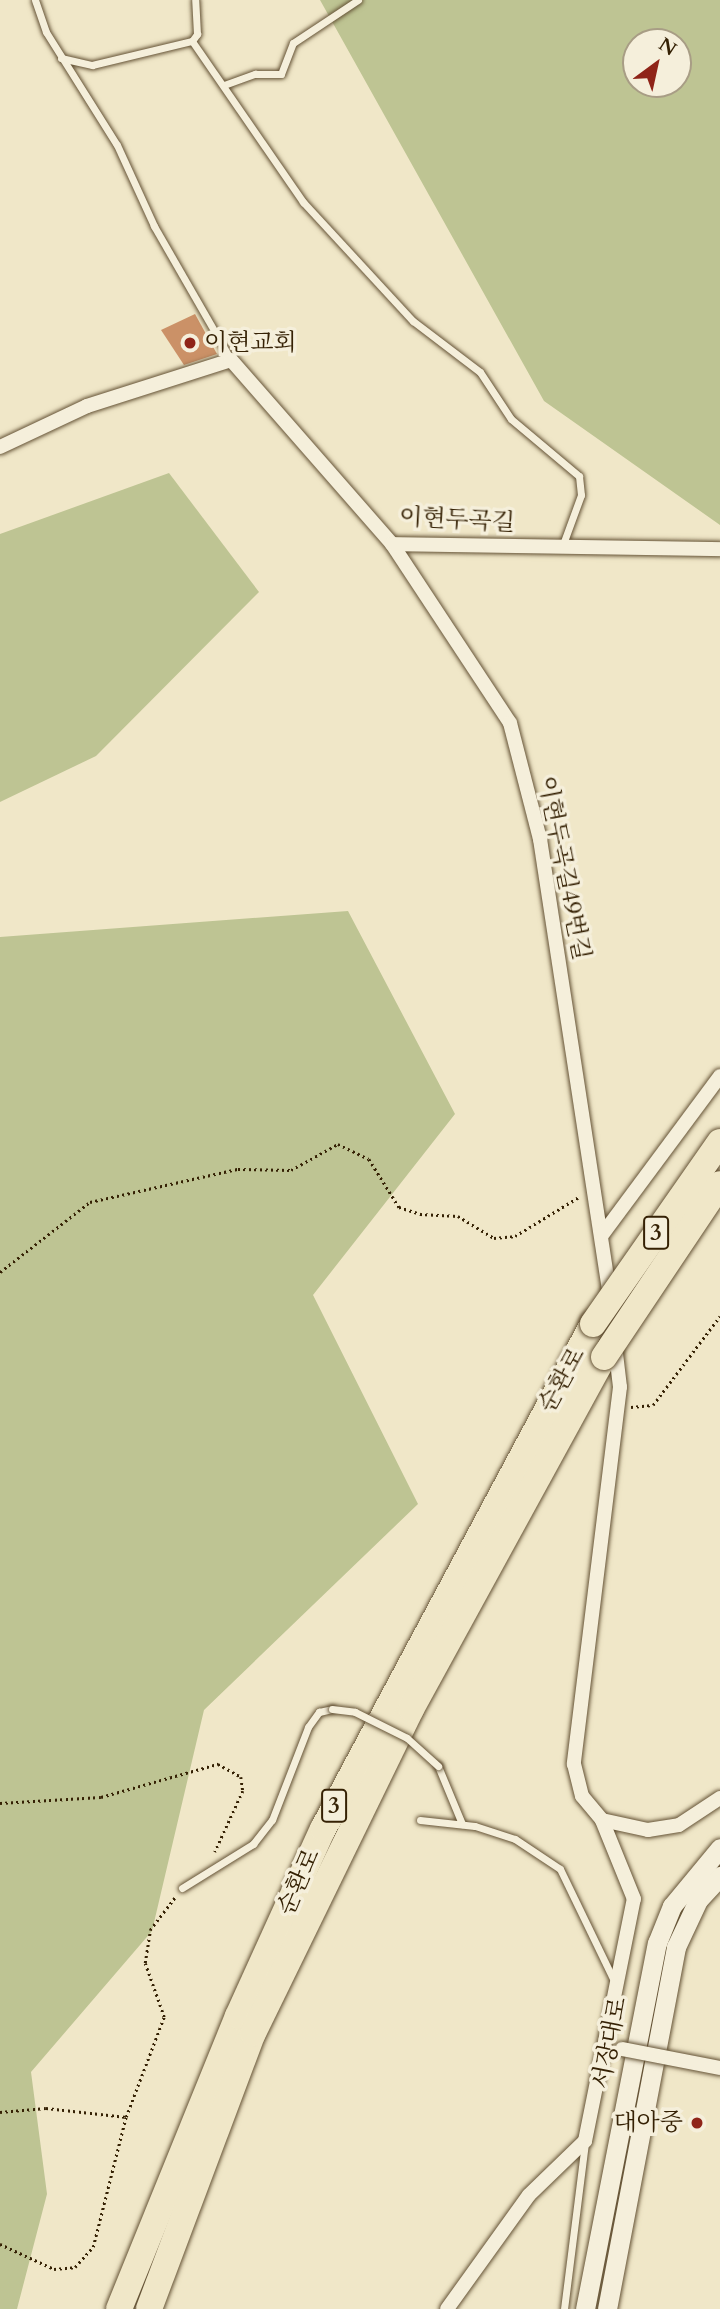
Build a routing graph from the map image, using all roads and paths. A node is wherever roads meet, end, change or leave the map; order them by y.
1 (35, 0) edge
2 (195, 0) edge
3 (358, 0) edge
4 (192, 41) junction
5 (61, 58) junction
6 (224, 85) junction
7 (231, 360) junction
8 (0, 447) edge
9 (392, 544) junction
10 (562, 547) junction
11 (720, 549) edge
12 (720, 1076) edge
13 (720, 1142) edge
14 (720, 1184) edge
15 (596, 1196) junction
16 (602, 1234) junction
17 (0, 1272) edge
18 (720, 1316) edge
19 (617, 1408) junction
20 (720, 1798) edge
21 (0, 1802) edge
22 (420, 1820) dead end
23 (602, 1820) junction
24 (462, 1824) junction
25 (720, 1848) edge
26 (720, 1876) edge
27 (196, 1881) junction
28 (182, 1888) joint
29 (616, 1984) junction
30 (604, 2048) junction
31 (720, 2068) edge
32 (0, 2112) edge
33 (126, 2117) junction
34 (585, 2141) junction
35 (0, 2244) edge
36 (587, 2285) junction
37 (118, 2309) edge
38 (149, 2309) edge
39 (447, 2309) edge
40 (564, 2309) edge
41 (579, 2309) edge
42 (584, 2309) edge
43 (607, 2309) edge

1 - 5 lane
2 - 4 lane
3 - 6 lane
4 - 5 lane
4 - 6 lane
5 - 7 lane
6 - 10 lane
7 - 8 street
7 - 9 street, 이현두곡길
9 - 10 street, 이현두곡길
9 - 15 street, 이현두곡길49번길
10 - 11 street, 이현두곡길
12 - 16 street
13 - 37 highway, 순환로 / 3, bridge
14 - 38 highway, 순환로 / 3, bridge
15 - 16 street, 이현두곡길49번길
15 - 17 path
16 - 19 street, 이현두곡길49번길
18 - 19 path
19 - 23 street, 이현두곡길49번길
20 - 23 street
21 - 27 path
22 - 24 lane
23 - 29 street, 이현두곡길49번길
24 - 27 lane, bridge
24 - 29 lane
25 - 36 street, 서장대로
26 - 43 street, 서장대로
27 - 28 lane
28 - 33 path
29 - 30 street, 이현두곡길49번길
30 - 31 street, bridge
30 - 34 street, 이현두곡길49번길
32 - 33 path
33 - 35 path
34 - 39 street
34 - 40 lane
36 - 41 street
36 - 42 street, 서장대로

